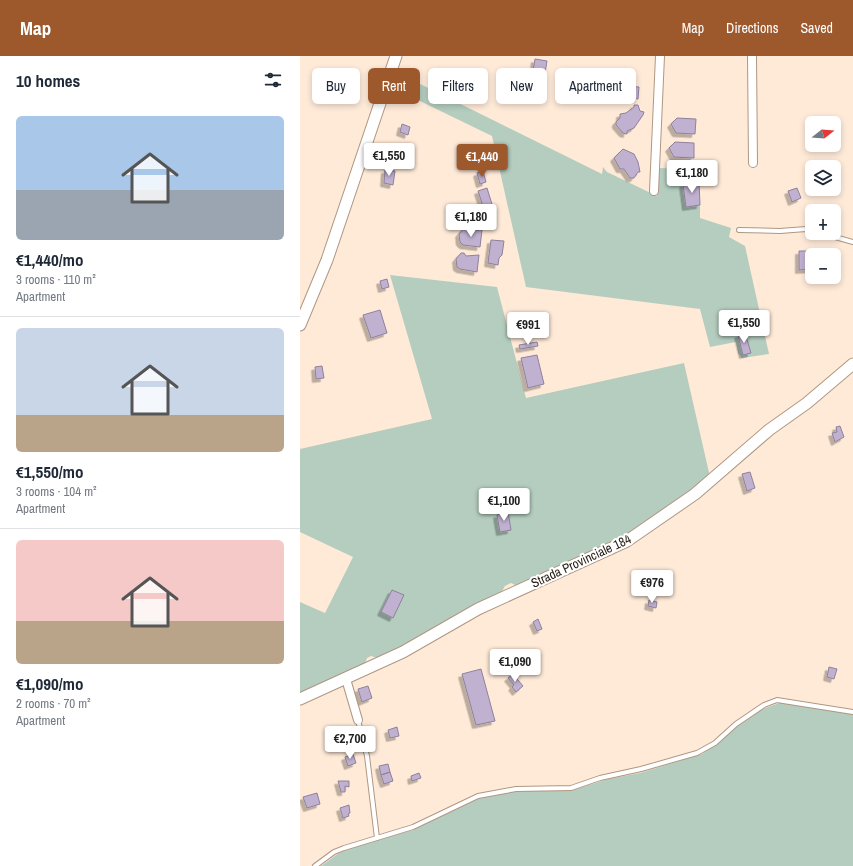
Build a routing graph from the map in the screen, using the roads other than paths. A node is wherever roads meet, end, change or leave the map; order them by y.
1 (396, 56) edge
2 (660, 56) edge
3 (752, 56) edge
4 (753, 163) dead end
5 (654, 191) dead end
6 (805, 229) edge
7 (739, 230) dead end
8 (841, 239) edge
9 (853, 242) edge
10 (300, 325) edge
11 (853, 364) edge
12 (346, 679) junction
13 (300, 699) edge
14 (853, 712) edge
15 (358, 720) joint
16 (377, 838) junction
17 (315, 866) edge

1 - 10 street
2 - 5 street
3 - 4 street
6 - 7 lane
8 - 9 lane
11 - 12 street, Strada Provinciale 184
12 - 13 street, Strada Provinciale 184
12 - 15 street
14 - 16 lane
15 - 16 lane
16 - 17 lane

